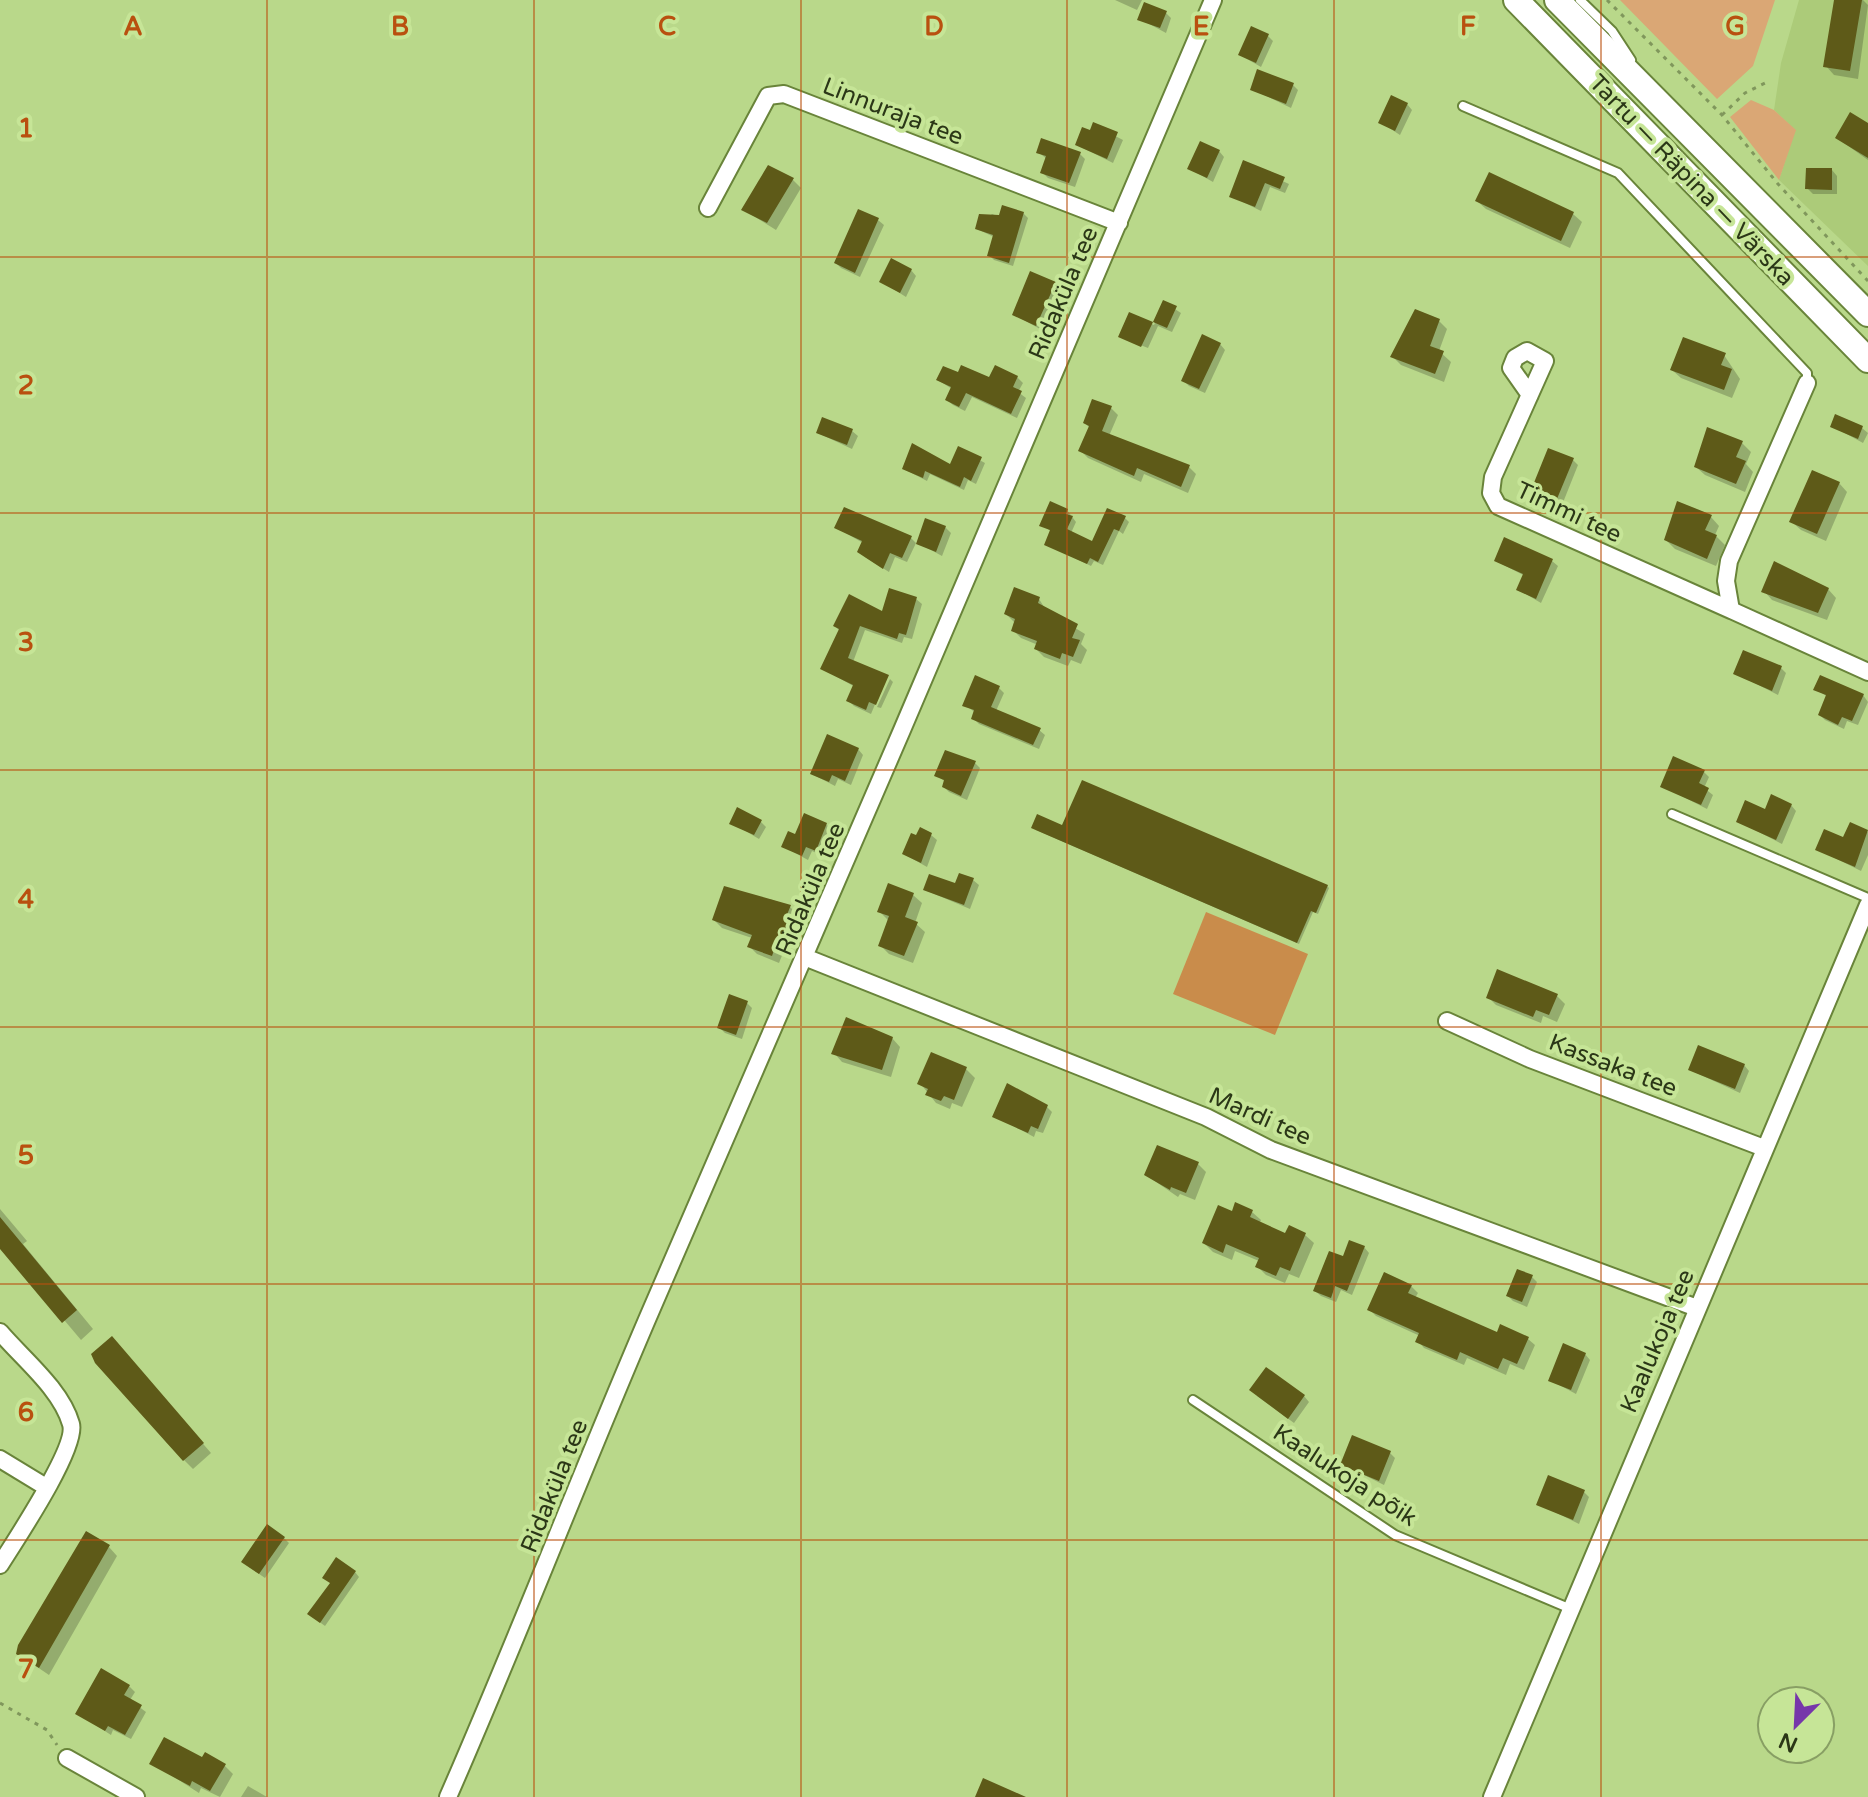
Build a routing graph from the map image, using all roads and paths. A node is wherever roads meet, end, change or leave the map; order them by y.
1 (1213, 0) edge
2 (1516, 0) edge
3 (1557, 0) edge
4 (1580, 0) edge
5 (1607, 0) edge
6 (1767, 82) dead end
7 (1660, 104) junction
8 (1463, 106) dead end
9 (1722, 115) junction
10 (708, 208) dead end
11 (1119, 223) junction
12 (1868, 281) edge
13 (1868, 314) edge
14 (1868, 360) edge
15 (1807, 383) joint
16 (1530, 395) dead end
17 (1731, 610) junction
18 (1868, 672) edge
19 (1672, 814) dead end
20 (1868, 898) edge
21 (1868, 905) edge
22 (807, 958) junction
23 (1447, 1021) dead end
24 (1764, 1148) junction
25 (1697, 1308) junction
26 (0, 1332) edge
27 (1193, 1400) dead end
28 (0, 1459) edge
29 (46, 1487) junction
30 (0, 1565) edge
31 (1571, 1609) junction
32 (0, 1703) edge
33 (67, 1758) joint
34 (136, 1797) edge
35 (448, 1797) edge
36 (1492, 1797) edge

1 - 11 street, Ridaküla tee
2 - 14 main road, Tartu — Räpina — Värska
3 - 7 main road, Tartu — Räpina — Värska
4 - 7 lane
5 - 9 path
6 - 9 path
7 - 13 main road, Tartu — Räpina — Värska
8 - 15 lane
9 - 12 path
10 - 11 street, Linnuraja tee
11 - 22 street, Ridaküla tee
15 - 17 street
16 - 17 street, Timmi tee
17 - 18 street, Timmi tee
19 - 20 lane
21 - 24 street, Kaalukoja tee
22 - 25 street, Mardi tee
22 - 35 street, Ridaküla tee
23 - 24 street, Kassaka tee
24 - 25 street, Kaalukoja tee
25 - 31 street, Kaalukoja tee
26 - 29 street
27 - 31 lane, Kaalukoja põik
28 - 29 street
29 - 30 street
31 - 36 street, Kaalukoja tee
32 - 33 path
33 - 34 street

